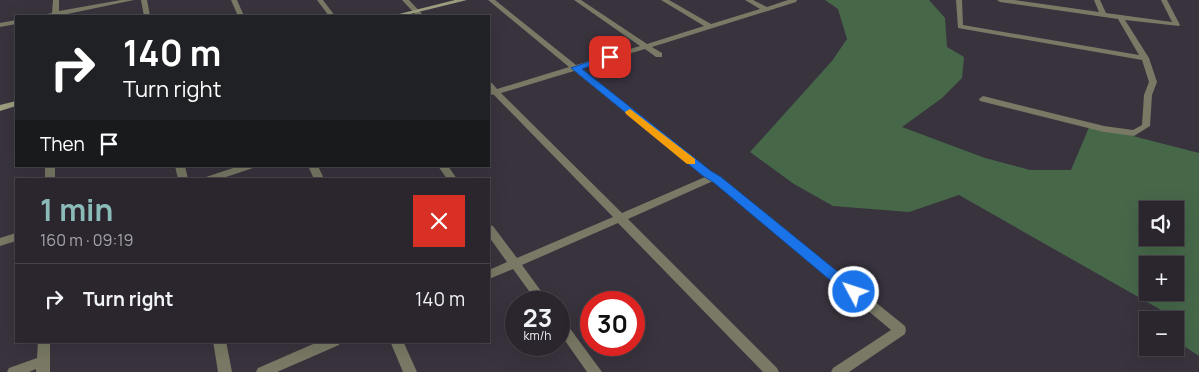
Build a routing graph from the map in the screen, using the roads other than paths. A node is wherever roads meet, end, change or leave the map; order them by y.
1 (56, 0) edge
2 (131, 0) edge
3 (144, 0) edge
4 (234, 0) edge
5 (320, 0) edge
6 (405, 0) edge
7 (464, 0) edge
8 (491, 0) edge
9 (577, 0) edge
10 (664, 0) edge
11 (748, 0) edge
12 (792, 0) edge
13 (959, 0) edge
14 (1000, 0) edge
15 (1097, 0) edge
16 (1164, 0) edge
17 (1033, 2) edge
18 (767, 10) junction
19 (419, 14) edge
20 (1103, 14) junction
21 (55, 15) edge
22 (147, 15) edge
23 (241, 15) edge
24 (331, 15) edge
25 (406, 15) edge
26 (1120, 17) junction
27 (15, 22) edge
28 (0, 25) edge
29 (710, 27) junction
30 (646, 46) junction
31 (659, 55) dead end
32 (1145, 58) junction
33 (575, 68) junction
34 (491, 90) edge
35 (983, 99) dead end
36 (15, 104) edge
37 (0, 108) edge
38 (247, 167) edge
39 (444, 167) edge
40 (212, 178) edge
41 (451, 178) edge
42 (714, 178) junction
43 (620, 218) junction
44 (490, 230) edge
45 (15, 237) edge
46 (0, 242) edge
47 (514, 264) junction
48 (490, 275) edge
49 (535, 291) edge
50 (570, 339) edge
51 (44, 343) edge
52 (218, 343) edge
53 (329, 343) edge
54 (397, 343) edge
55 (43, 366) edge
56 (14, 372) edge
57 (225, 372) edge
58 (263, 372) edge
59 (410, 372) edge
60 (595, 372) edge
61 (772, 372) edge
62 (838, 372) edge

1 - 21 street
2 - 21 street
3 - 22 street
4 - 23 street
5 - 24 street
6 - 19 street
7 - 19 street
8 - 33 street
9 - 30 street
10 - 29 street
11 - 18 street
12 - 18 street
13 - 32 street
14 - 17 street
15 - 20 street
16 - 26 street
17 - 20 street
18 - 29 street
19 - 25 street
20 - 26 street
26 - 32 street
27 - 28 street
29 - 30 street
30 - 31 street
30 - 33 street
32 - 35 street
33 - 34 street
33 - 42 street
34 - 43 street
36 - 37 street
38 - 40 street
39 - 41 street
42 - 43 street
42 - 62 street
43 - 47 street
43 - 61 street
44 - 47 street
45 - 46 street
47 - 48 street
47 - 49 street
50 - 60 street
51 - 55 street
52 - 57 street
53 - 58 street
54 - 59 street
55 - 56 street

